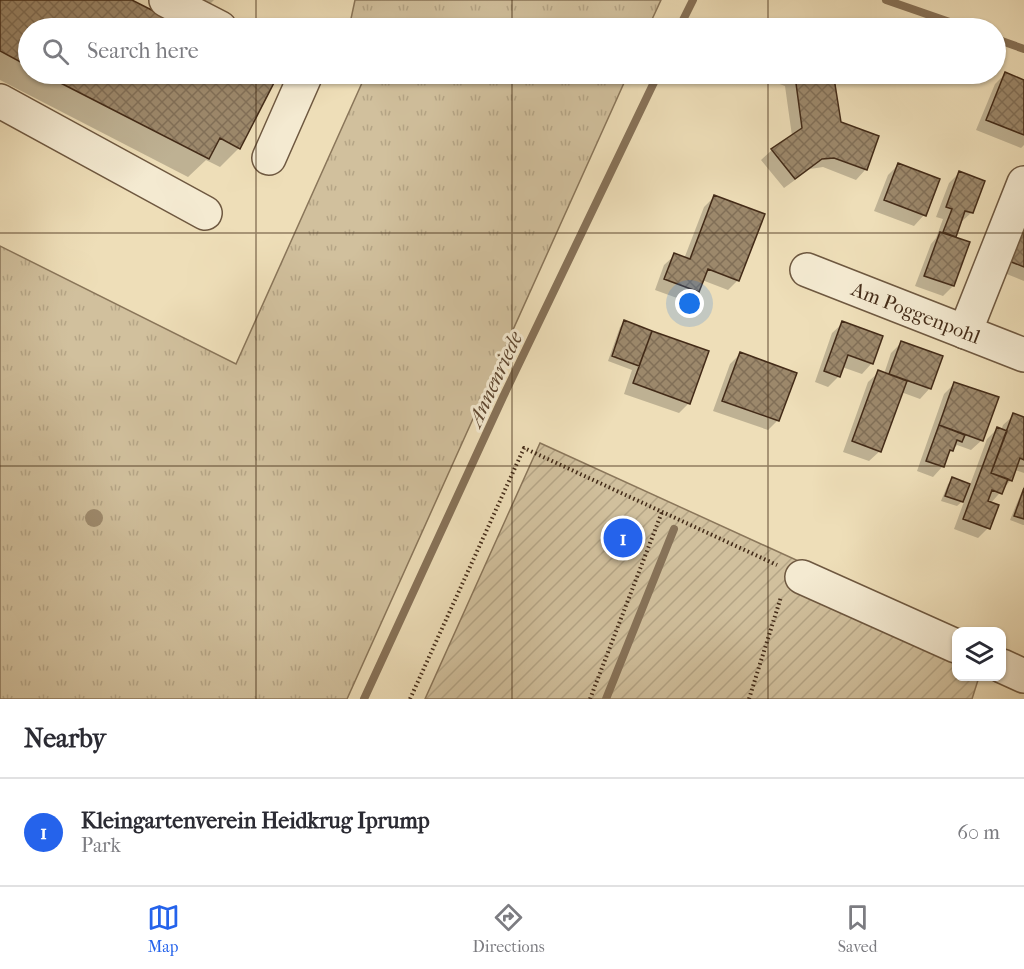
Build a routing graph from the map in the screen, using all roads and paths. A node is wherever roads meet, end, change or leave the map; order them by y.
1 (166, 0) edge
2 (201, 18) edge
3 (302, 84) edge
4 (0, 101) edge
5 (269, 158) dead end
6 (1024, 183) edge
7 (205, 213) dead end
8 (807, 270) dead end
9 (966, 332) junction
10 (1024, 355) edge
11 (662, 512) junction
12 (796, 573) junction
13 (952, 644) edge
14 (1006, 668) edge
15 (1024, 676) edge
16 (410, 699) edge
17 (590, 699) edge
18 (748, 699) edge

1 - 2 street
3 - 5 street
4 - 7 street
6 - 9 street
8 - 9 street, Am Poggenpohl
9 - 10 street, Am Poggenpohl
11 - 12 path
11 - 16 path
11 - 17 path
12 - 13 street
12 - 18 path
14 - 15 street

